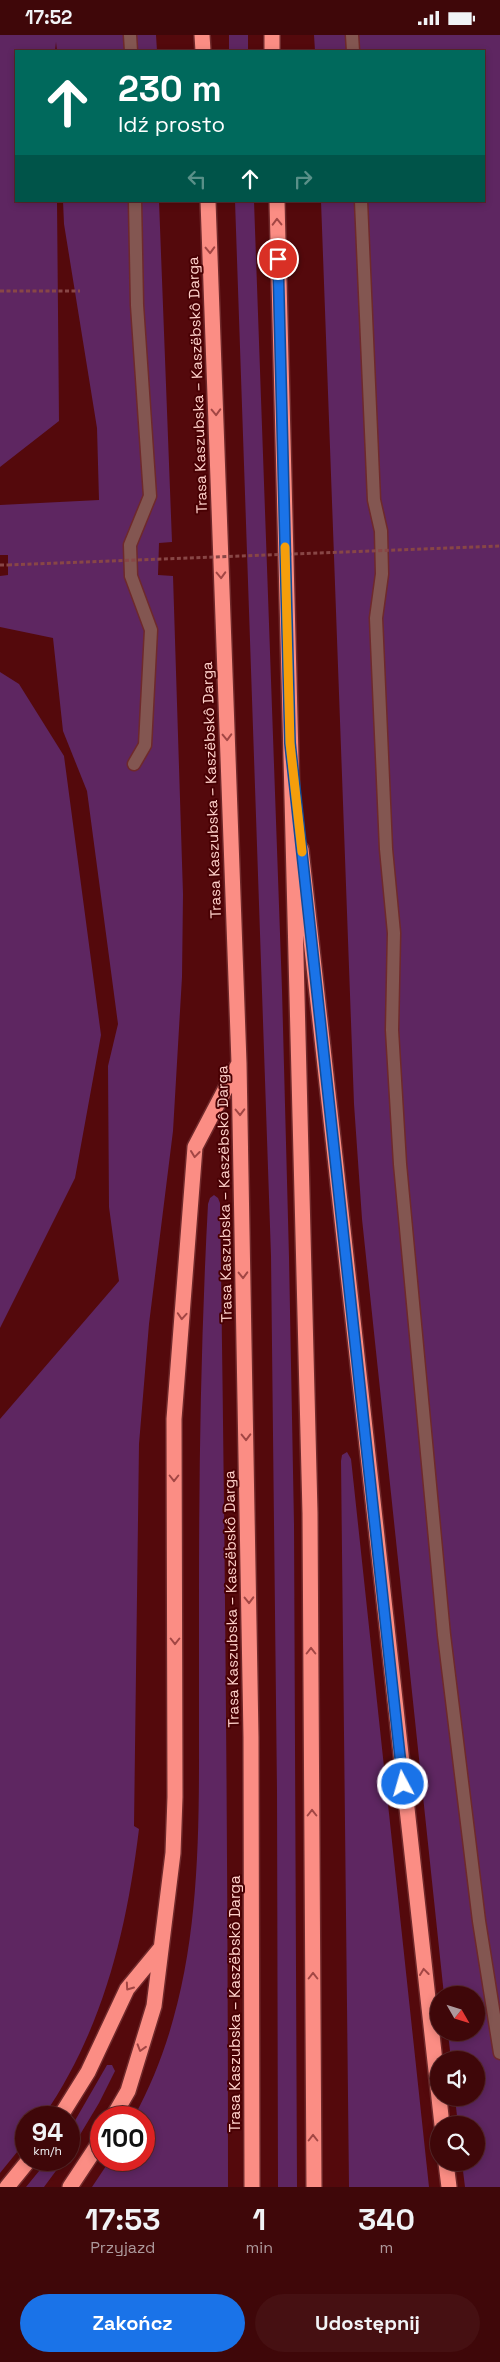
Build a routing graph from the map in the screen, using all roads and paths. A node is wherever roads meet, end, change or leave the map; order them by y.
1 (130, 35) edge
2 (202, 35) edge
3 (272, 35) edge
4 (352, 35) edge
5 (131, 50) edge
6 (203, 50) edge
7 (272, 50) edge
8 (353, 50) edge
9 (135, 202) edge
10 (208, 202) edge
11 (276, 202) edge
12 (361, 202) edge
13 (0, 291) edge
14 (80, 291) dead end
15 (500, 546) edge
16 (0, 565) edge
17 (290, 743) junction
18 (134, 765) dead end
19 (239, 1063) junction
20 (160, 1949) junction
21 (500, 2053) edge
22 (67, 2106) edge
23 (119, 2106) edge
24 (441, 2116) edge
25 (90, 2157) edge
26 (21, 2171) edge
27 (447, 2171) edge
28 (7, 2187) edge
29 (70, 2187) edge
30 (252, 2187) edge
31 (314, 2187) edge
32 (449, 2187) edge

1 - 5 lane
2 - 6 highway
3 - 7 highway
4 - 8 lane
9 - 18 lane
10 -> 19 highway, Trasa Kaszubska – Kaszëbskô Darga
17 -> 11 highway
12 - 21 lane
13 - 14 path
15 - 16 path, bridge
24 -> 17 highway
31 -> 17 highway
19 -> 20 highway
19 -> 30 highway, Trasa Kaszubska – Kaszëbskô Darga
20 -> 22 highway
20 -> 23 highway
25 - 29 highway
26 - 28 highway
27 - 32 highway

